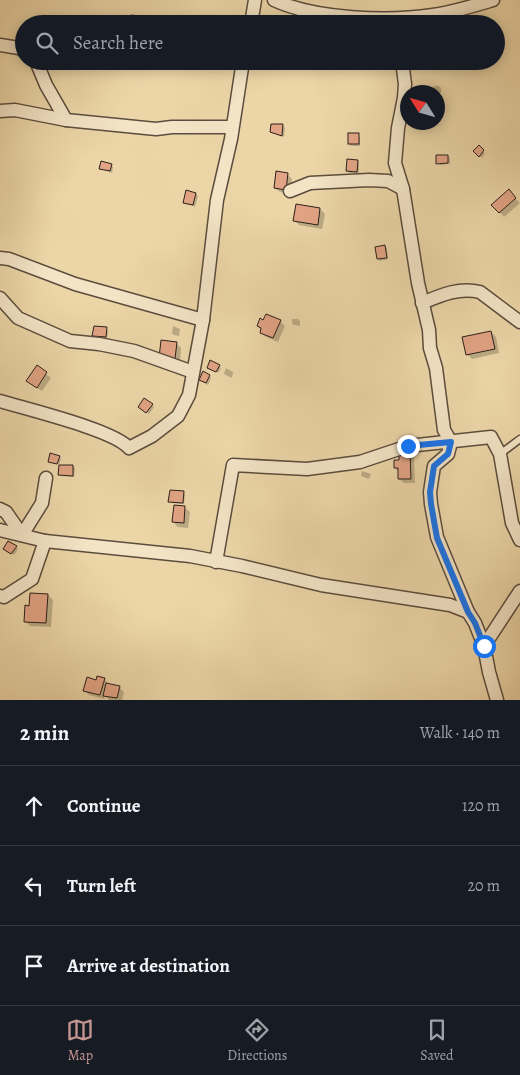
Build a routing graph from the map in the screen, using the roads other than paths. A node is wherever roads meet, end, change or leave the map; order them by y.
1 (256, 0) edge
2 (274, 0) edge
3 (493, 0) edge
4 (253, 15) edge
5 (333, 15) edge
6 (432, 15) edge
7 (0, 44) edge
8 (15, 47) edge
9 (40, 70) edge
10 (242, 70) edge
11 (403, 70) edge
12 (0, 111) edge
13 (66, 120) junction
14 (232, 127) junction
15 (403, 189) junction
16 (290, 191) dead end
17 (0, 258) edge
18 (0, 298) edge
19 (422, 303) junction
20 (203, 320) junction
21 (520, 322) edge
22 (193, 372) junction
23 (0, 401) edge
24 (520, 439) edge
25 (451, 442) junction
26 (500, 454) junction
27 (46, 478) dead end
28 (0, 509) edge
29 (0, 530) edge
30 (22, 535) junction
31 (520, 540) edge
32 (45, 541) junction
33 (216, 562) junction
34 (520, 591) edge
35 (0, 596) edge
36 (468, 612) junction
37 (484, 646) junction
38 (497, 700) edge

1 - 4 street
2 - 5 street
3 - 6 street
7 - 8 street
9 - 13 street
10 - 14 street
11 - 15 street
12 - 13 street
13 - 14 street
14 - 20 street
15 - 16 street
15 - 19 street
17 - 20 street
18 - 22 street
19 - 21 street
19 - 25 street
20 - 22 street
22 - 23 street
24 - 26 lane
25 - 26 street
25 - 33 street
25 - 36 street
26 - 31 street
27 - 30 street
28 - 30 street
29 - 30 street
30 - 32 street
32 - 33 street
32 - 35 street
33 - 36 street
34 - 37 street
36 - 37 street
37 - 38 street

